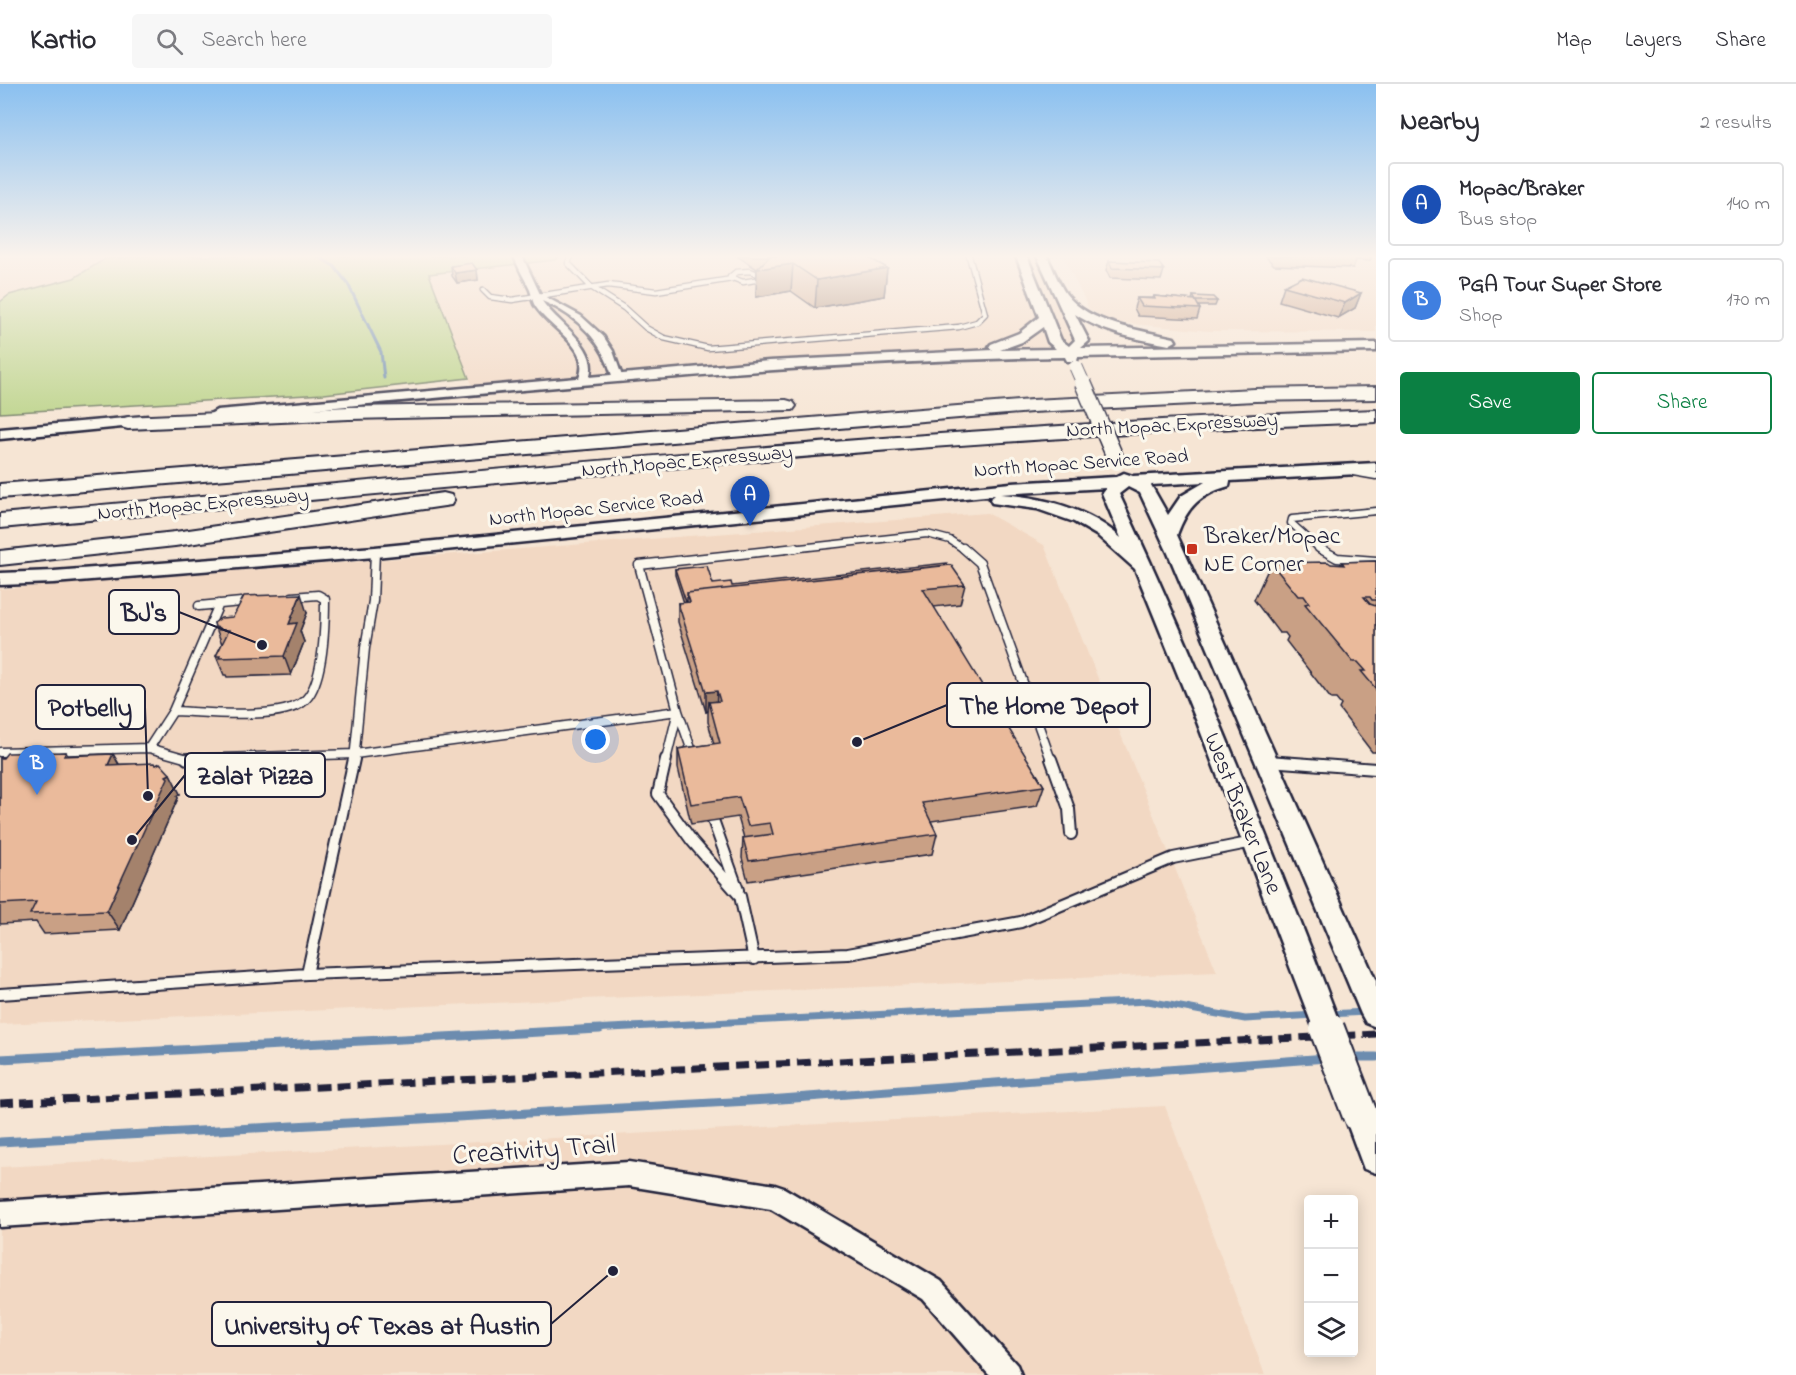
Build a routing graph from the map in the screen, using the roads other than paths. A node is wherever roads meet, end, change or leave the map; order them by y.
1 (550, 316) edge
2 (575, 316) edge
3 (633, 316) edge
4 (982, 316) edge
5 (1071, 316) edge
6 (1087, 316) edge
7 (1045, 318) joint
8 (583, 321) junction
9 (558, 325) junction
10 (1376, 347) edge
11 (1235, 349) junction
12 (947, 355) junction
13 (1071, 357) junction
14 (618, 379) junction
15 (584, 381) junction
16 (1376, 385) edge
17 (1376, 393) edge
18 (927, 405) junction
19 (1376, 408) edge
20 (1376, 416) edge
21 (128, 423) junction
22 (0, 434) edge
23 (794, 451) junction
24 (1376, 468) edge
25 (1338, 469) junction
26 (1262, 473) junction
27 (1122, 474) junction
28 (1376, 476) edge
29 (0, 482) edge
30 (0, 492) edge
31 (921, 497) junction
32 (0, 510) edge
33 (1376, 511) edge
34 (0, 521) edge
35 (1168, 536) junction
36 (375, 552) junction
37 (0, 558) edge
38 (1376, 561) edge
39 (1148, 574) junction
40 (0, 579) edge
41 (284, 598) edge
42 (264, 600) edge
43 (219, 604) junction
44 (199, 606) dead end
45 (173, 711) junction
46 (678, 711) junction
47 (149, 747) junction
48 (0, 753) edge
49 (355, 754) junction
50 (1268, 761) junction
51 (697, 766) edge
52 (1376, 769) edge
53 (713, 820) dead end
54 (1071, 834) dead end
55 (1256, 842) junction
56 (740, 896) junction
57 (754, 959) junction
58 (307, 974) junction
59 (0, 994) edge
60 (1376, 1014) edge
61 (1376, 1156) edge
62 (0, 1214) edge
63 (1007, 1375) edge

1 - 9 street
2 - 8 street
3 - 4 lane
5 - 13 main road
6 - 11 main road
7 - 12 main road
7 - 13 main road
8 - 9 street
8 - 14 street
9 - 15 street
10 - 11 main road
11 - 13 main road
12 - 13 main road
12 - 14 main road
13 - 27 main road, bridge
14 - 15 main road
15 - 21 main road
16 - 18 highway, North Mopac Expressway
17 - 30 highway
18 - 21 highway
18 - 29 highway, North Mopac Expressway
19 - 32 highway
20 - 23 highway, North Mopac Expressway
21 - 22 main road
23 - 34 highway, North Mopac Expressway
23 - 37 highway
24 - 25 main road, North Mopac Service Road
25 - 26 main road, North Mopac Service Road
25 - 28 lane
26 - 27 main road, North Mopac Service Road
26 - 35 main road
27 - 31 main road, North Mopac Service Road
27 - 35 main road, West Braker Lane
27 - 39 main road, West Braker Lane
31 - 36 main road, North Mopac Service Road
31 - 39 main road
33 - 38 lane
35 - 50 main road, West Braker Lane
36 - 40 main road, North Mopac Service Road
36 - 49 lane
39 - 55 main road, West Braker Lane
41 - 45 lane
42 - 43 lane
43 - 44 lane
43 - 45 lane
45 - 47 lane
46 - 49 lane
46 - 51 lane
46 - 54 lane
46 - 56 lane
47 - 48 lane
47 - 49 lane
49 - 58 lane
50 - 52 lane
50 - 60 main road, West Braker Lane
53 - 56 lane
55 - 57 lane
55 - 61 main road, West Braker Lane, bridge
56 - 57 lane
57 - 58 lane
58 - 59 lane
62 - 63 street, Creativity Trail

